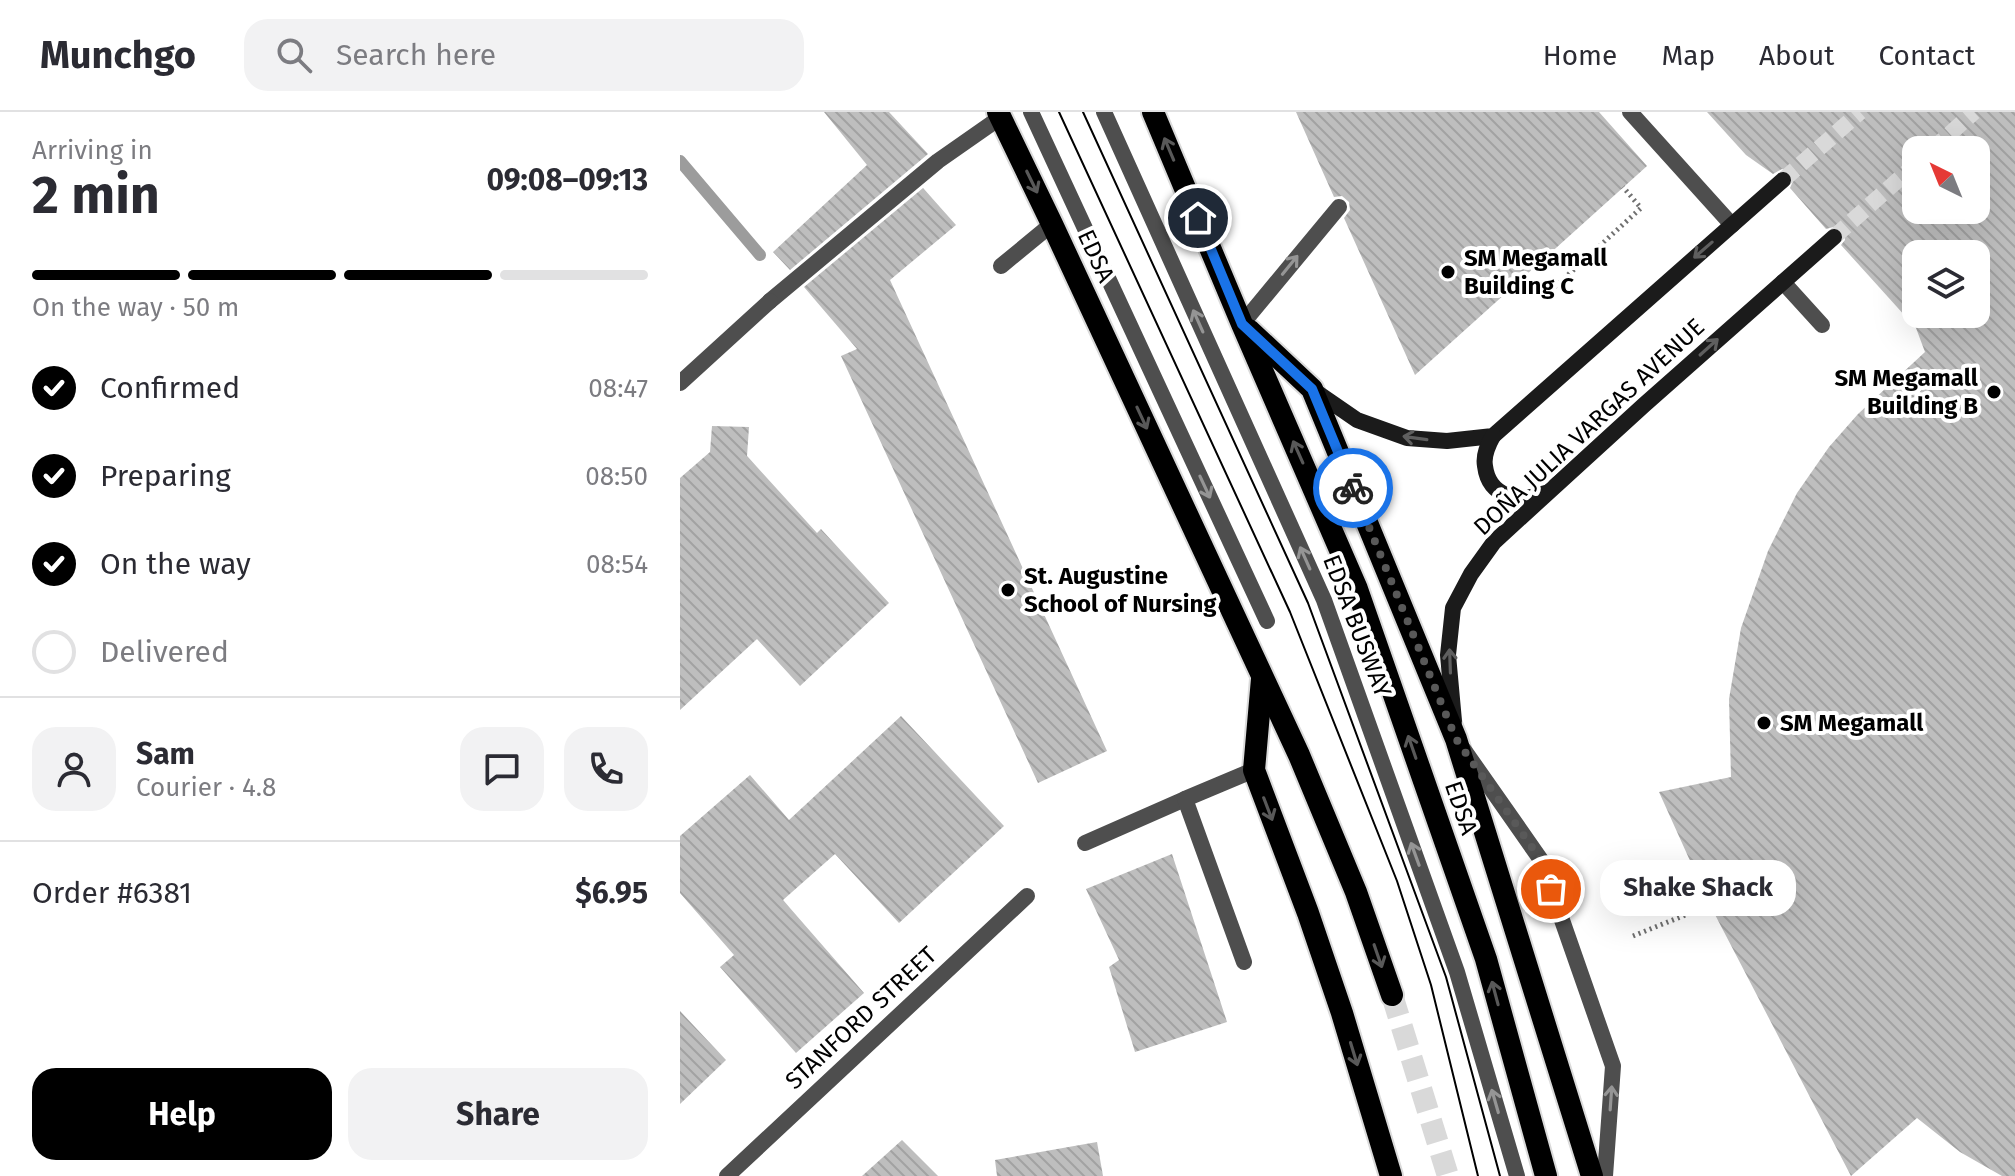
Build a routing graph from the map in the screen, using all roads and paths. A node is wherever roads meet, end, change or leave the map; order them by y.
1 (1031, 112) edge
2 (1104, 112) edge
3 (1153, 112) edge
4 (1630, 112) edge
5 (999, 115) edge
6 (1783, 180) tunnel mouth
7 (1623, 187) dead end
8 (1339, 207) dead end
9 (1052, 224) junction
10 (1732, 225) junction
11 (1834, 237) tunnel mouth
12 (1001, 266) dead end
13 (1783, 282) junction
14 (1546, 295) dead end
15 (1242, 324) junction
16 (1822, 325) dead end
17 (680, 383) edge
18 (1312, 389) junction
19 (1493, 436) junction
20 (1547, 493) junction
21 (1267, 621) dead end
22 (1262, 678) junction
23 (1456, 739) junction
24 (1254, 770) junction
25 (1185, 799) junction
26 (1085, 843) dead end
27 (1027, 896) dead end
28 (1710, 905) dead end
29 (1633, 936) dead end
30 (1244, 962) dead end
31 (1392, 995) tunnel mouth
32 (727, 1176) edge
33 (1391, 1176) edge
34 (1517, 1176) edge
35 (1546, 1176) edge
36 (1592, 1176) edge
37 (1605, 1176) edge

1 -> 21 street
34 -> 2 street, EDSA BUSWAY
15 -> 3 highway, EDSA
4 - 10 street
5 -> 9 highway, EDSA
5 - 17 street
6 - 10 main road
7 - 14 path
15 -> 8 street
9 - 12 street
9 -> 22 highway, EDSA
10 -> 19 main road
11 - 13 main road, DOÑA JULIA VARGAS AVENUE
13 - 16 street
20 -> 13 main road, DOÑA JULIA VARGAS AVENUE
15 - 18 highway
35 -> 15 highway, EDSA
19 -> 18 main road
18 - 23 highway
19 - 20 main road
23 -> 20 main road, DOÑA JULIA VARGAS AVENUE
22 - 24 highway
22 -> 31 highway, EDSA
23 - 36 highway
37 -> 23 street
24 - 25 street
24 -> 33 highway
25 - 26 street
25 - 30 street
27 - 32 street, STANFORD STREET
28 - 29 path

